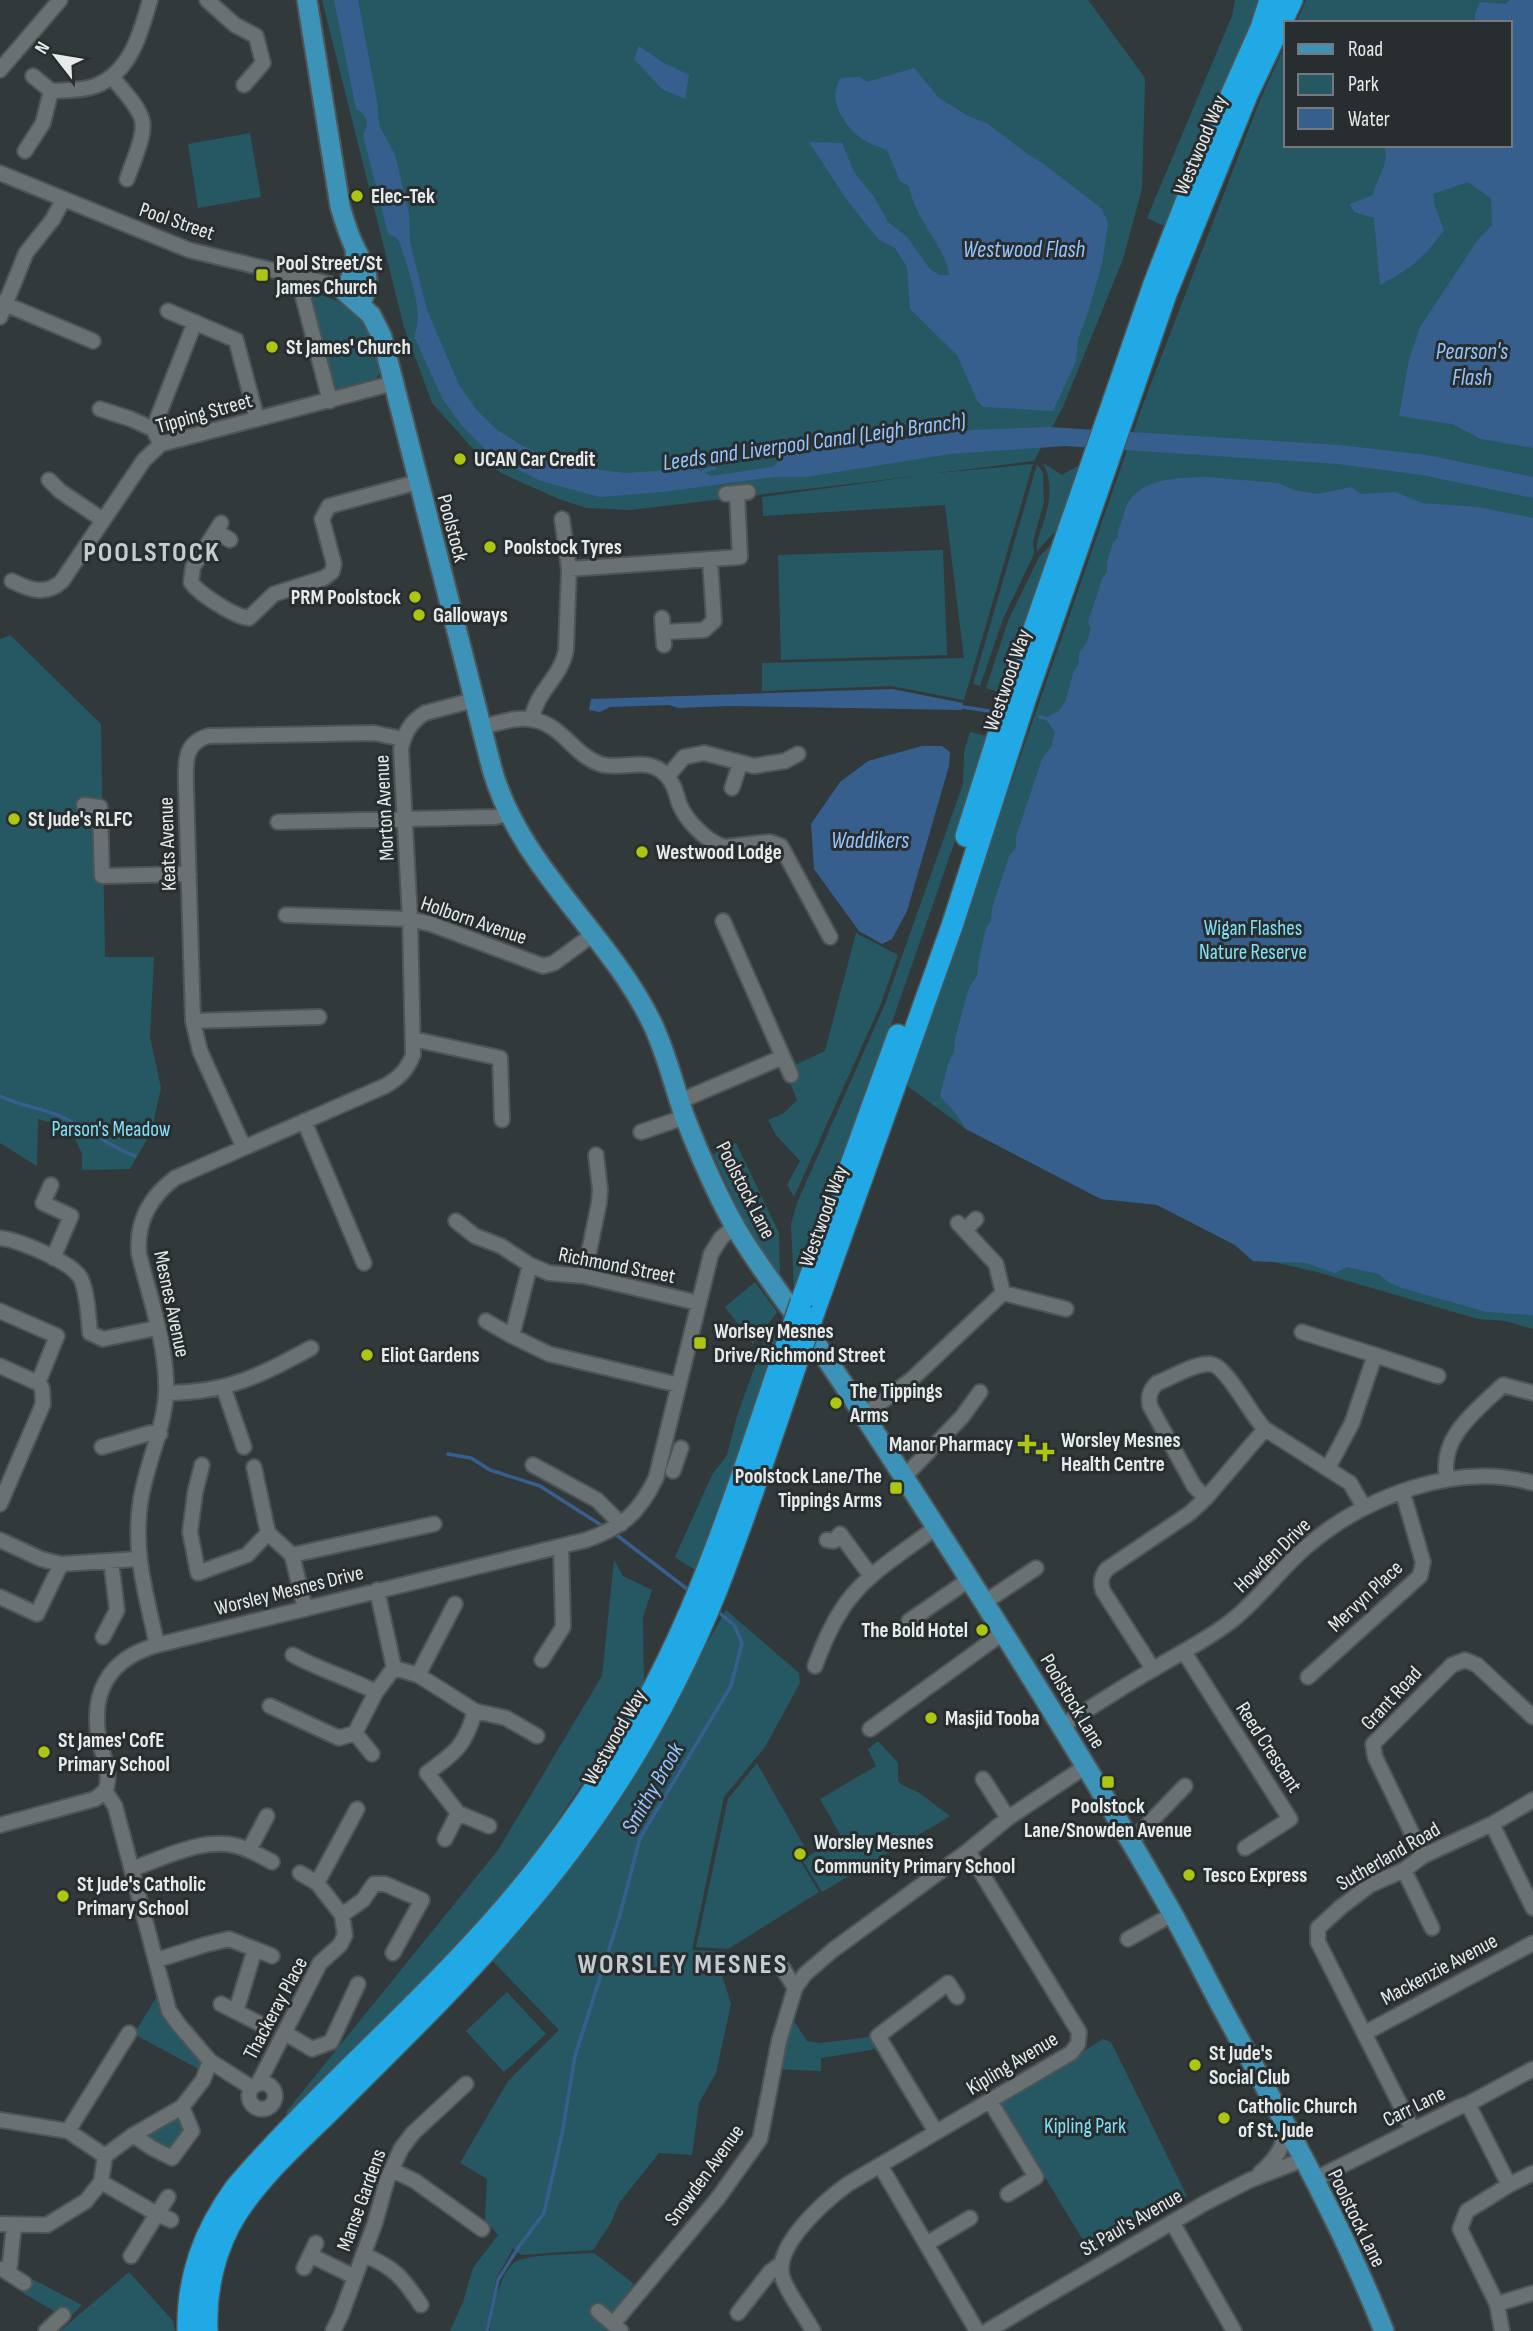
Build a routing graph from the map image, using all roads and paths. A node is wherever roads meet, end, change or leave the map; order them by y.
1 (60, 0) edge
2 (150, 0) edge
3 (207, 0) edge
4 (307, 0) edge
5 (1270, 0) edge
6 (1292, 0) edge
7 (0, 71) edge
8 (33, 76) dead end
9 (113, 78) junction
10 (244, 85) dead end
11 (51, 92) junction
12 (25, 151) dead end
13 (0, 173) edge
14 (127, 180) dead end
15 (63, 200) junction
16 (304, 277) junction
17 (353, 298) junction
18 (2, 308) edge
19 (167, 311) dead end
20 (195, 322) junction
21 (93, 341) dead end
22 (394, 383) junction
23 (330, 401) junction
24 (1121, 404) junction
25 (100, 410) dead end
26 (157, 419) dead end
27 (257, 419) junction
28 (161, 444) junction
29 (49, 480) dead end
30 (418, 482) junction
31 (737, 493) dead end
32 (562, 519) dead end
33 (103, 520) junction
34 (230, 540) dead end
35 (710, 560) junction
36 (569, 569) junction
37 (12, 581) dead end
38 (663, 631) dead end
39 (474, 700) junction
40 (532, 719) junction
41 (481, 727) junction
42 (403, 739) junction
43 (791, 760) dead end
44 (740, 764) junction
45 (492, 769) joint
46 (668, 776) junction
47 (732, 788) dead end
48 (84, 805) dead end
49 (508, 814) junction
50 (405, 818) junction
51 (278, 822) dead end
52 (189, 874) junction
53 (286, 915) dead end
54 (410, 919) junction
55 (723, 920) dead end
56 (595, 933) junction
57 (830, 936) dead end
58 (319, 1017) dead end
59 (193, 1021) junction
60 (413, 1039) junction
61 (783, 1057) junction
62 (791, 1075) dead end
63 (682, 1109) junction
64 (502, 1119) dead end
65 (304, 1121) junction
66 (641, 1132) dead end
67 (244, 1148) junction
68 (596, 1155) dead end
69 (51, 1185) dead end
70 (456, 1221) dead end
71 (966, 1224) dead end
72 (735, 1226) junction
73 (0, 1238) edge
74 (53, 1258) junction
75 (364, 1263) dead end
76 (530, 1265) junction
77 (584, 1276) junction
78 (1003, 1293) junction
79 (699, 1303) junction
80 (1066, 1309) dead end
81 (0, 1311) edge
82 (486, 1321) dead end
83 (157, 1328) junction
84 (1302, 1332) dead end
85 (512, 1336) junction
86 (311, 1348) dead end
87 (1375, 1355) junction
88 (0, 1366) edge
89 (1438, 1376) dead end
90 (38, 1382) junction
91 (679, 1385) junction
92 (224, 1389) junction
93 (980, 1392) dead end
94 (1533, 1392) edge
95 (166, 1393) junction
96 (864, 1415) junction
97 (1265, 1429) junction
98 (160, 1434) junction
99 (102, 1447) dead end
100 (244, 1447) dead end
101 (663, 1452) junction
102 (202, 1465) dead end
103 (533, 1465) dead end
104 (254, 1468) dead end
105 (1328, 1468) junction
106 (673, 1471) dead end
107 (904, 1478) junction
108 (1447, 1478) junction
109 (1533, 1483) edge
110 (1403, 1493) junction
111 (1206, 1498) junction
112 (0, 1504) edge
113 (1364, 1507) junction
114 (434, 1524) dead end
115 (935, 1528) junction
116 (613, 1529) junction
117 (268, 1533) junction
118 (836, 1533) dead end
119 (0, 1540) edge
120 (561, 1546) junction
121 (292, 1555) junction
122 (138, 1559) junction
123 (111, 1561) junction
124 (61, 1564) junction
125 (1036, 1568) dead end
126 (871, 1576) junction
127 (970, 1579) junction
128 (377, 1590) junction
129 (0, 1597) edge
130 (985, 1602) junction
131 (455, 1604) dead end
132 (305, 1608) junction
133 (695, 1620) junction
134 (909, 1621) dead end
135 (1004, 1632) junction
136 (103, 1637) dead end
137 (157, 1644) junction
138 (1184, 1652) junction
139 (293, 1655) dead end
140 (542, 1660) dead end
141 (815, 1666) dead end
142 (394, 1668) junction
143 (1153, 1669) junction
144 (418, 1675) junction
145 (1308, 1676) dead end
146 (376, 1692) junction
147 (270, 1706) dead end
148 (475, 1711) junction
149 (1533, 1717) edge
150 (1062, 1726) junction
151 (870, 1729) dead end
152 (355, 1733) junction
153 (537, 1736) dead end
154 (372, 1754) dead end
155 (1086, 1766) junction
156 (983, 1779) dead end
157 (1185, 1786) dead end
158 (104, 1791) junction
159 (1533, 1800) edge
160 (357, 1809) dead end
161 (457, 1812) junction
162 (267, 1816) dead end
163 (1008, 1818) junction
164 (1492, 1824) junction
165 (0, 1825) edge
166 (489, 1826) dead end
167 (445, 1839) dead end
168 (1130, 1842) junction
169 (1245, 1848) dead end
170 (249, 1850) junction
171 (968, 1851) junction
172 (1423, 1856) junction
173 (272, 1862) dead end
174 (132, 1869) junction
175 (1404, 1870) junction
176 (300, 1873) dead end
177 (317, 1883) junction
178 (1533, 1908) edge
179 (1173, 1914) junction
180 (342, 1915) junction
181 (1432, 1928) dead end
182 (1128, 1939) dead end
183 (1533, 1943) edge
184 (255, 1950) junction
185 (393, 1954) dead end
186 (272, 1956) dead end
187 (157, 1960) junction
188 (782, 1967) dead end
189 (358, 1984) dead end
190 (795, 1988) junction
191 (957, 1997) dead end
192 (221, 2004) dead end
193 (236, 2011) junction
194 (266, 2027) dead end
195 (129, 2033) dead end
196 (285, 2033) junction
197 (1365, 2033) junction
198 (210, 2061) junction
199 (1533, 2069) edge
200 (466, 2084) dead end
201 (255, 2086) joint
202 (990, 2101) junction
203 (1468, 2104) junction
204 (182, 2108) junction
205 (0, 2120) edge
206 (1286, 2126) junction
207 (1413, 2130) junction
208 (68, 2131) junction
209 (936, 2132) junction
210 (133, 2135) junction
211 (105, 2156) junction
212 (1303, 2160) junction
213 (880, 2165) junction
214 (392, 2170) junction
215 (1533, 2173) edge
216 (1250, 2180) junction
217 (1313, 2180) junction
218 (101, 2182) junction
219 (1509, 2185) junction
220 (1008, 2194) dead end
221 (168, 2197) dead end
222 (164, 2217) junction
223 (970, 2218) dead end
224 (1172, 2222) junction
225 (7, 2225) edge
226 (482, 2229) dead end
227 (926, 2244) junction
228 (364, 2255) junction
229 (131, 2256) dead end
230 (310, 2256) dead end
231 (782, 2263) junction
232 (5, 2271) edge
233 (355, 2277) junction
234 (24, 2283) dead end
235 (1533, 2293) edge
236 (1497, 2304) junction
237 (421, 2305) dead end
238 (598, 2311) dead end
239 (738, 2313) dead end
240 (63, 2315) dead end
241 (617, 2328) edge
242 (46, 2331) edge
243 (188, 2331) edge
244 (207, 2331) edge
245 (333, 2331) edge
246 (813, 2331) edge
247 (977, 2331) edge
248 (987, 2331) edge
249 (1234, 2331) edge
250 (1384, 2331) edge
251 (1502, 2331) edge

1 - 7 street
2 - 9 street
3 - 10 street
4 - 17 main road
5 - 24 highway, Westwood Way
6 - 24 highway, Westwood Way
8 - 11 street
9 - 11 street
9 - 14 street
11 - 12 street
13 - 15 street, Pool Street
15 - 16 street, Pool Street
15 - 18 street
16 - 17 street, Pool Street
16 - 23 street
17 - 22 main road, Poolstock
18 - 21 street
19 - 20 street
20 - 26 street
20 - 27 street
22 - 23 street, Tipping Street
22 - 30 main road, Poolstock
23 - 27 street, Tipping Street
24 - 133 highway, Westwood Way, bridge
25 - 28 street
27 - 28 street, Tipping Street
28 - 33 street, Tipping Street
29 - 33 street
30 - 34 street
30 - 39 main road, Poolstock
31 - 35 street
32 - 36 street
33 - 37 street, Tipping Street
35 - 36 street
35 - 38 street
36 - 40 street
39 - 41 main road, Poolstock
39 - 42 street, Morton Avenue
40 - 41 street
40 - 46 street
41 - 45 main road, Poolstock
42 - 50 street, Morton Avenue
42 - 52 street, Keats Avenue
43 - 44 street
44 - 46 street
44 - 47 street
45 - 49 main road, Poolstock Lane
46 - 57 street
48 - 52 street
49 - 50 street
49 - 56 main road, Poolstock Lane
50 - 51 street
50 - 54 street, Morton Avenue
52 - 59 street, Keats Avenue
53 - 54 street, Holborn Avenue
54 - 56 street, Holborn Avenue
54 - 60 street, Mesnes Avenue
55 - 61 street
56 - 63 main road, Poolstock Lane
58 - 59 street
59 - 67 street, Keats Avenue
60 - 64 street
60 - 65 street, Mesnes Avenue
61 - 62 street
61 - 63 street
63 - 66 street
63 - 72 main road, Poolstock Lane
65 - 67 street, Mesnes Avenue
65 - 75 street
67 - 83 street, Mesnes Avenue
68 - 77 street
69 - 74 street
70 - 76 street, Richmond Street
71 - 78 street
72 - 79 street, Worsley Mesnes Drive
72 - 96 main road, Poolstock Lane
73 - 74 street
74 - 83 street
76 - 77 street, Richmond Street
76 - 85 street
77 - 79 street, Richmond Street
78 - 80 street
78 - 96 street
79 - 91 street, Worsley Mesnes Drive
81 - 90 street
82 - 85 street
83 - 95 street, Mesnes Avenue
84 - 87 street
85 - 91 street
86 - 92 street
87 - 89 street
87 - 105 street
88 - 90 street
90 - 112 street
91 - 101 street, Worsley Mesnes Drive
92 - 95 street
92 - 100 street
93 - 107 street
94 - 108 street
95 - 98 street, Mesnes Avenue
96 - 107 main road, Poolstock Lane
97 - 105 street
97 - 111 street
97 - 111 street
98 - 99 street
98 - 122 street, Mesnes Avenue
101 - 106 street
101 - 116 street, Worsley Mesnes Drive
102 - 117 street
103 - 116 street
104 - 117 street
105 - 113 street
107 - 115 main road, Poolstock Lane
108 - 109 street, Howden Drive
108 - 110 street, Howden Drive
110 - 113 street, Howden Drive
110 - 145 street, Mervyn Place
111 - 143 street
113 - 138 street, Howden Drive
114 - 121 street
115 - 126 street
115 - 127 main road, Poolstock Lane
116 - 120 street, Worsley Mesnes Drive
117 - 121 street
118 - 126 street
119 - 124 street
120 - 128 street, Worsley Mesnes Drive
120 - 140 street
121 - 132 street
122 - 123 street
122 - 137 street, Mesnes Avenue
123 - 124 street
123 - 136 street
124 - 129 street
125 - 130 street
126 - 141 street
127 - 130 main road, Poolstock Lane
127 - 134 street
128 - 132 street, Worsley Mesnes Drive
128 - 142 street
130 - 135 main road, Poolstock Lane
131 - 144 street
132 - 137 street, Worsley Mesnes Drive
133 - 243 highway, Westwood Way
133 - 244 highway, Westwood Way
135 - 150 main road, Poolstock Lane
135 - 151 street
137 - 158 street, Worsley Mesnes Drive
138 - 143 street, Howden Drive
138 - 169 street, Reed Crescent
139 - 146 street
142 - 144 street
142 - 146 street
143 - 150 street, Howden Drive
144 - 148 street
146 - 152 street
147 - 152 street
148 - 153 street
148 - 161 street
149 - 172 street, Grant Road
150 - 155 main road, Poolstock Lane
152 - 154 street
155 - 163 street, Snowden Avenue
155 - 168 main road, Poolstock Lane
156 - 163 street
157 - 168 street
158 - 165 street
158 - 174 street, Worsley Mesnes Drive
159 - 164 street, Sutherland Road
160 - 177 street
161 - 166 street
161 - 167 street
162 - 170 street
163 - 171 street, Snowden Avenue
164 - 172 street, Sutherland Road
164 - 178 street
168 - 179 main road, Poolstock Lane
170 - 173 street
170 - 174 street
171 - 190 street, Snowden Avenue
171 - 202 street, Kipling Avenue
172 - 175 street, Sutherland Road
174 - 187 street, Worsley Mesnes Drive
175 - 181 street
175 - 197 street, Sutherland Road
176 - 177 street
177 - 180 street
179 - 182 street
179 - 206 main road, Poolstock Lane
180 - 185 street
180 - 196 street, Thackeray Place
183 - 197 street, Mackenzie Avenue
184 - 186 street
184 - 187 street
184 - 193 street
187 - 198 street, Worsley Mesnes Drive
188 - 190 street
189 - 196 street
190 - 241 street, Snowden Avenue
191 - 209 street
192 - 193 street
193 - 194 street
195 - 208 street
196 - 201 street, Thackeray Place
197 - 207 street, Sutherland Road
198 - 201 street, Worsley Mesnes Drive
198 - 204 street
199 - 203 street, Carr Lane
200 - 214 street, Manse Gardens
202 - 209 street, Kipling Avenue
202 - 220 street
203 - 207 street, Carr Lane
203 - 219 street
204 - 210 street
204 - 210 street
205 - 208 street
206 - 212 main road, Poolstock Lane
206 - 216 street
207 - 217 street, Carr Lane
208 - 211 street
209 - 213 street, Kipling Avenue
210 - 211 street
211 - 218 street
212 - 216 street, St Paul's Avenue
212 - 217 main road, Poolstock Lane
213 - 227 street
213 - 231 street, Kipling Avenue
214 - 226 street
214 - 228 street, Manse Gardens
215 - 219 street
216 - 224 street, St Paul's Avenue
217 - 250 main road, Poolstock Lane
218 - 222 street
218 - 225 street
219 - 236 street
221 - 222 street
222 - 229 street
223 - 227 street
224 - 248 street, St Paul's Avenue
224 - 249 street
225 - 232 street
227 - 247 street
228 - 233 street, Manse Gardens
228 - 237 street
230 - 233 street
231 - 239 street, Kipling Avenue
231 - 246 street
232 - 234 street
233 - 245 street, Manse Gardens
235 - 236 street
236 - 251 street
238 - 241 street
240 - 242 street

